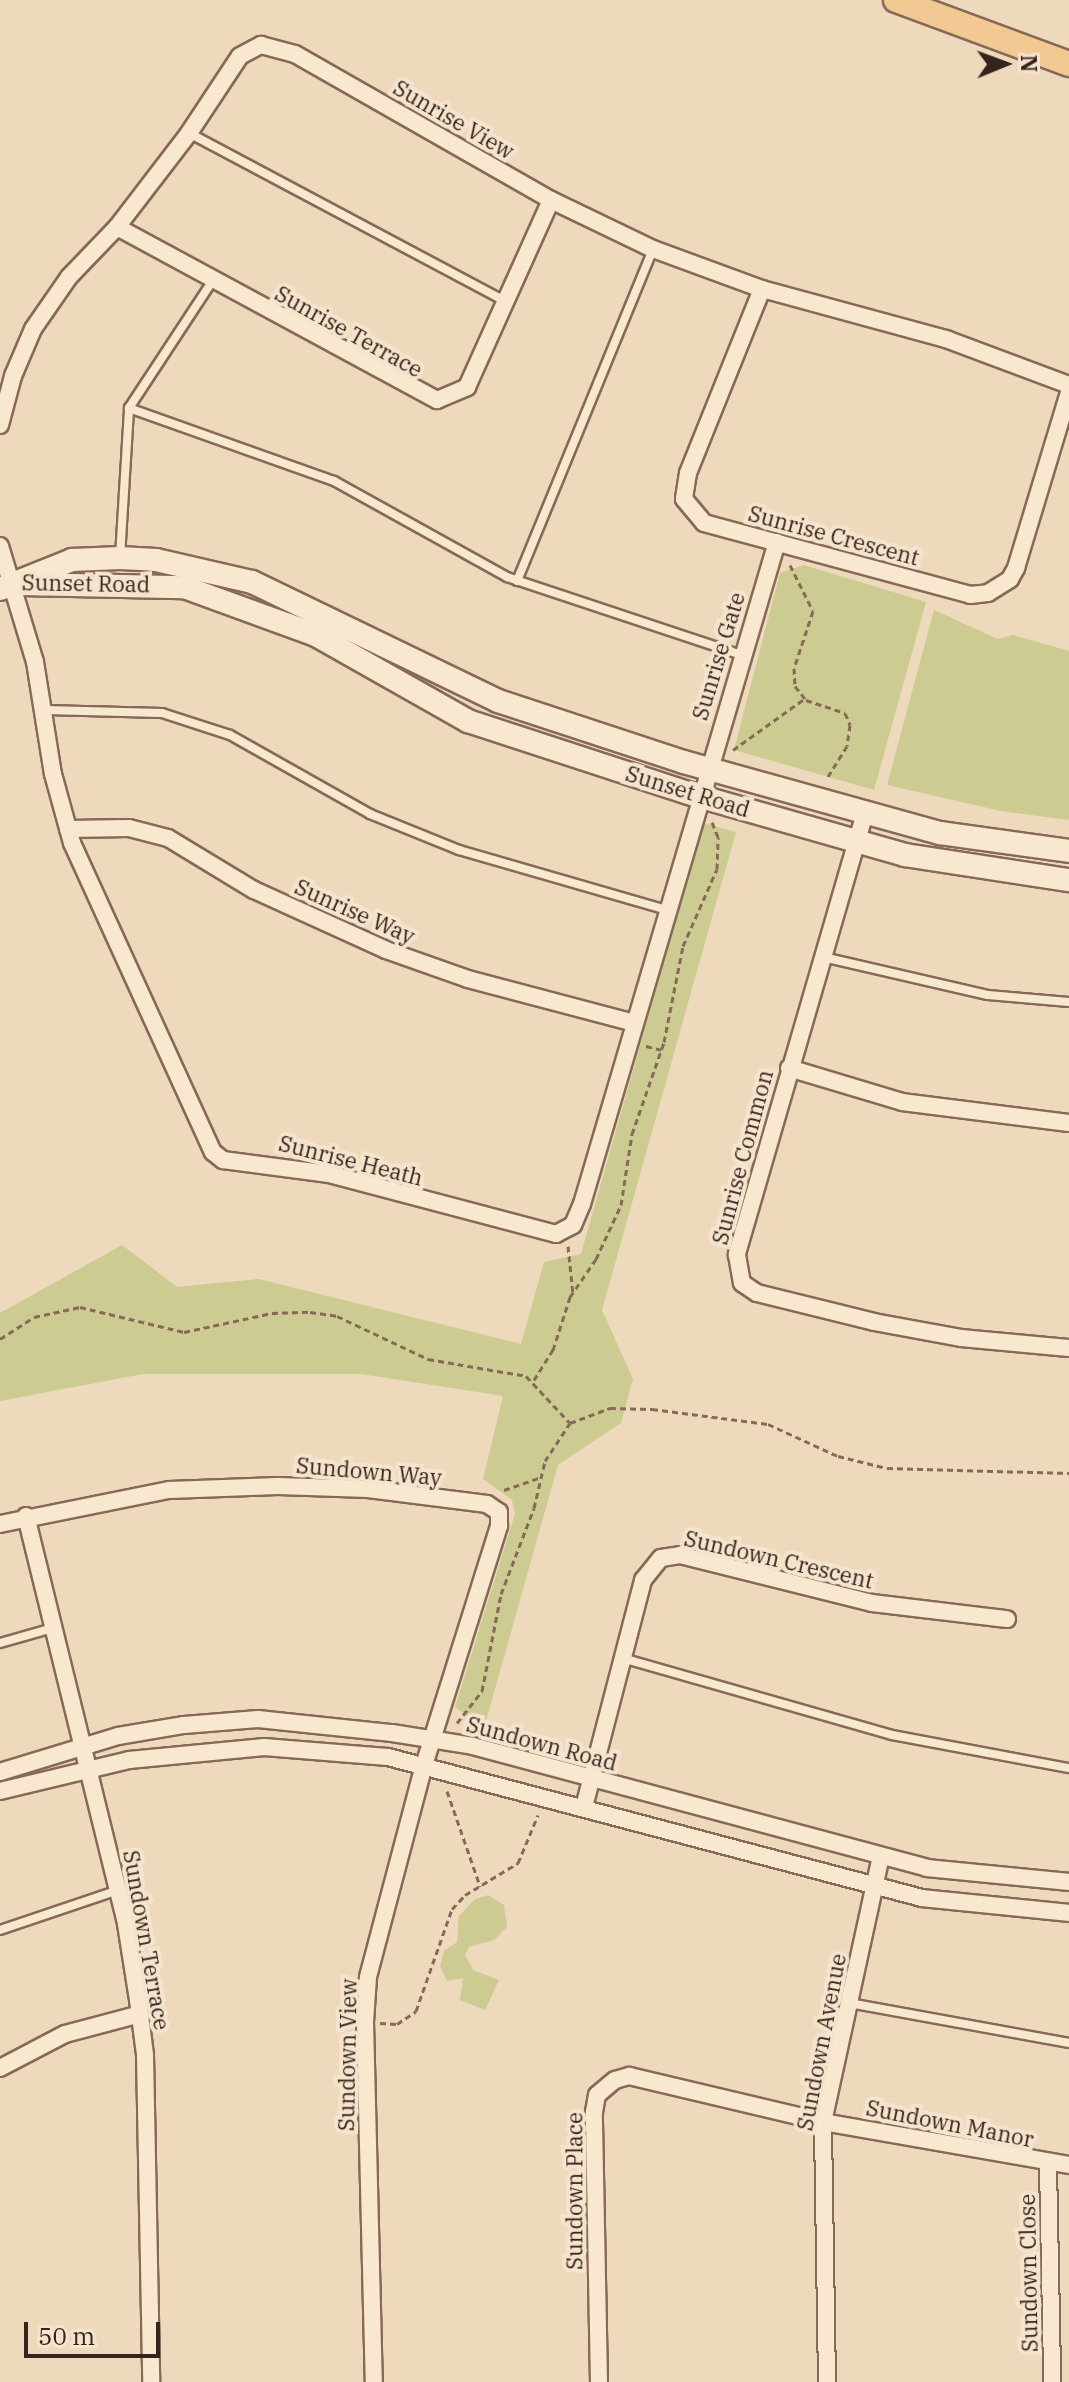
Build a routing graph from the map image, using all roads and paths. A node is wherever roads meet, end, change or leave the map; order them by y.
1 (896, 0) edge
2 (1069, 64) edge
3 (189, 133) junction
4 (551, 200) junction
5 (117, 227) junction
6 (653, 249) junction
7 (213, 280) junction
8 (762, 289) junction
9 (505, 301) junction
10 (1069, 385) edge
11 (1069, 393) edge
12 (129, 408) junction
13 (0, 425) edge
14 (777, 542) junction
15 (0, 546) edge
16 (120, 558) junction
17 (788, 561) dead end
18 (517, 581) junction
19 (6, 587) edge
20 (742, 655) junction
21 (804, 699) junction
22 (45, 710) junction
23 (729, 751) dead end
24 (827, 778) dead end
25 (702, 782) junction
26 (865, 813) junction
27 (711, 819) dead end
28 (68, 829) junction
29 (856, 841) junction
30 (1069, 851) edge
31 (1069, 880) edge
32 (667, 910) junction
33 (821, 956) junction
34 (1069, 1002) edge
35 (634, 1023) junction
36 (643, 1045) dead end
37 (662, 1050) junction
38 (789, 1068) junction
39 (1069, 1123) edge
40 (566, 1231) junction
41 (573, 1294) junction
42 (0, 1339) edge
43 (1069, 1348) edge
44 (534, 1380) junction
45 (570, 1423) junction
46 (1069, 1473) edge
47 (539, 1478) junction
48 (504, 1490) dead end
49 (26, 1516) junction
50 (0, 1524) edge
51 (1007, 1619) dead end
52 (54, 1628) junction
53 (0, 1643) edge
54 (622, 1658) junction
55 (457, 1723) dead end
56 (432, 1737) junction
57 (82, 1745) junction
58 (424, 1765) junction
59 (1069, 1768) edge
60 (89, 1770) junction
61 (0, 1772) edge
62 (589, 1779) junction
63 (445, 1784) dead end
64 (0, 1791) edge
65 (584, 1807) junction
66 (538, 1815) dead end
67 (881, 1857) junction
68 (1069, 1882) edge
69 (480, 1886) junction
70 (874, 1886) junction
71 (118, 1890) junction
72 (1069, 1913) edge
73 (0, 1930) edge
74 (849, 2003) junction
75 (140, 2014) junction
76 (380, 2023) dead end
77 (1069, 2043) edge
78 (0, 2068) edge
79 (823, 2122) junction
80 (1048, 2164) junction
81 (1069, 2165) edge
82 (151, 2382) edge
83 (374, 2382) edge
84 (599, 2382) edge
85 (827, 2382) edge
86 (1052, 2382) edge

1 - 2 main road
3 - 4 street, Sunrise View
3 - 5 street, Sunrise View
3 - 9 lane
4 - 6 street, Sunrise View
4 - 9 street, Sunrise Terrace
5 - 7 street, Sunrise Terrace
5 - 13 street, Sunrise View
6 - 8 street, Sunrise View
6 - 18 lane
7 - 9 street, Sunrise Terrace
7 - 12 lane
8 - 10 street, Sunrise View
8 - 14 street, Sunrise Crescent
11 - 14 street, Sunrise Crescent
12 - 16 lane
12 - 18 lane
14 - 20 street, Sunrise Gate
15 - 19 street
16 - 19 street, Sunset Road
16 - 25 street, Sunset Road
17 - 21 path
18 - 20 lane
19 - 22 street, Sunrise Heath
19 - 25 street, Sunset Road
20 - 25 street, Sunrise Gate
21 - 23 path
21 - 24 path
22 - 28 street, Sunrise Heath
22 - 32 lane
25 - 26 street, Sunset Road
25 - 29 street, Sunset Road
25 - 32 street
26 - 29 street, Sunrise Common
26 - 30 street, Sunset Road
27 - 37 path
28 - 35 street, Sunrise Way
28 - 40 street, Sunrise Heath
29 - 31 street, Sunset Road
29 - 33 street, Sunrise Common
32 - 35 street
33 - 34 lane
33 - 38 street, Sunrise Common
35 - 40 street
36 - 37 path
37 - 41 path
38 - 39 street
38 - 43 street, Sunrise Common
40 - 41 path
41 - 44 path
42 - 44 path
44 - 45 path
45 - 46 path
45 - 47 path
47 - 48 path
47 - 55 path
49 - 50 street, Sundown Way
49 - 52 street, Sundown Terrace
49 - 56 street, Sundown Way
51 - 54 street, Sundown Crescent
52 - 53 lane
52 - 57 street, Sundown Terrace
54 - 59 lane
54 - 62 street, Sundown Crescent
56 - 57 street, Sundown Road
56 - 58 street, Sundown View
56 - 62 street, Sundown Road
57 - 60 street, Sundown Terrace
57 - 61 street, Sundown Road
58 - 60 street
58 - 65 street
58 - 83 street, Sundown View
60 - 64 street
60 - 71 street, Sundown Terrace
62 - 65 street, Sundown Crescent
62 - 67 street, Sundown Road
63 - 69 path
65 - 70 street
66 - 69 path
67 - 68 street, Sundown Road
67 - 70 street, Sundown Avenue
69 - 76 path
70 - 72 street
70 - 74 street, Sundown Avenue
71 - 73 lane
71 - 75 street, Sundown Terrace
74 - 77 lane
74 - 79 street, Sundown Avenue
75 - 78 street
75 - 82 street, Sundown Terrace
79 - 80 street, Sundown Manor
79 - 84 street, Sundown Place
79 - 85 street, Sundown Avenue
80 - 81 street, Sundown Manor
80 - 86 street, Sundown Close

